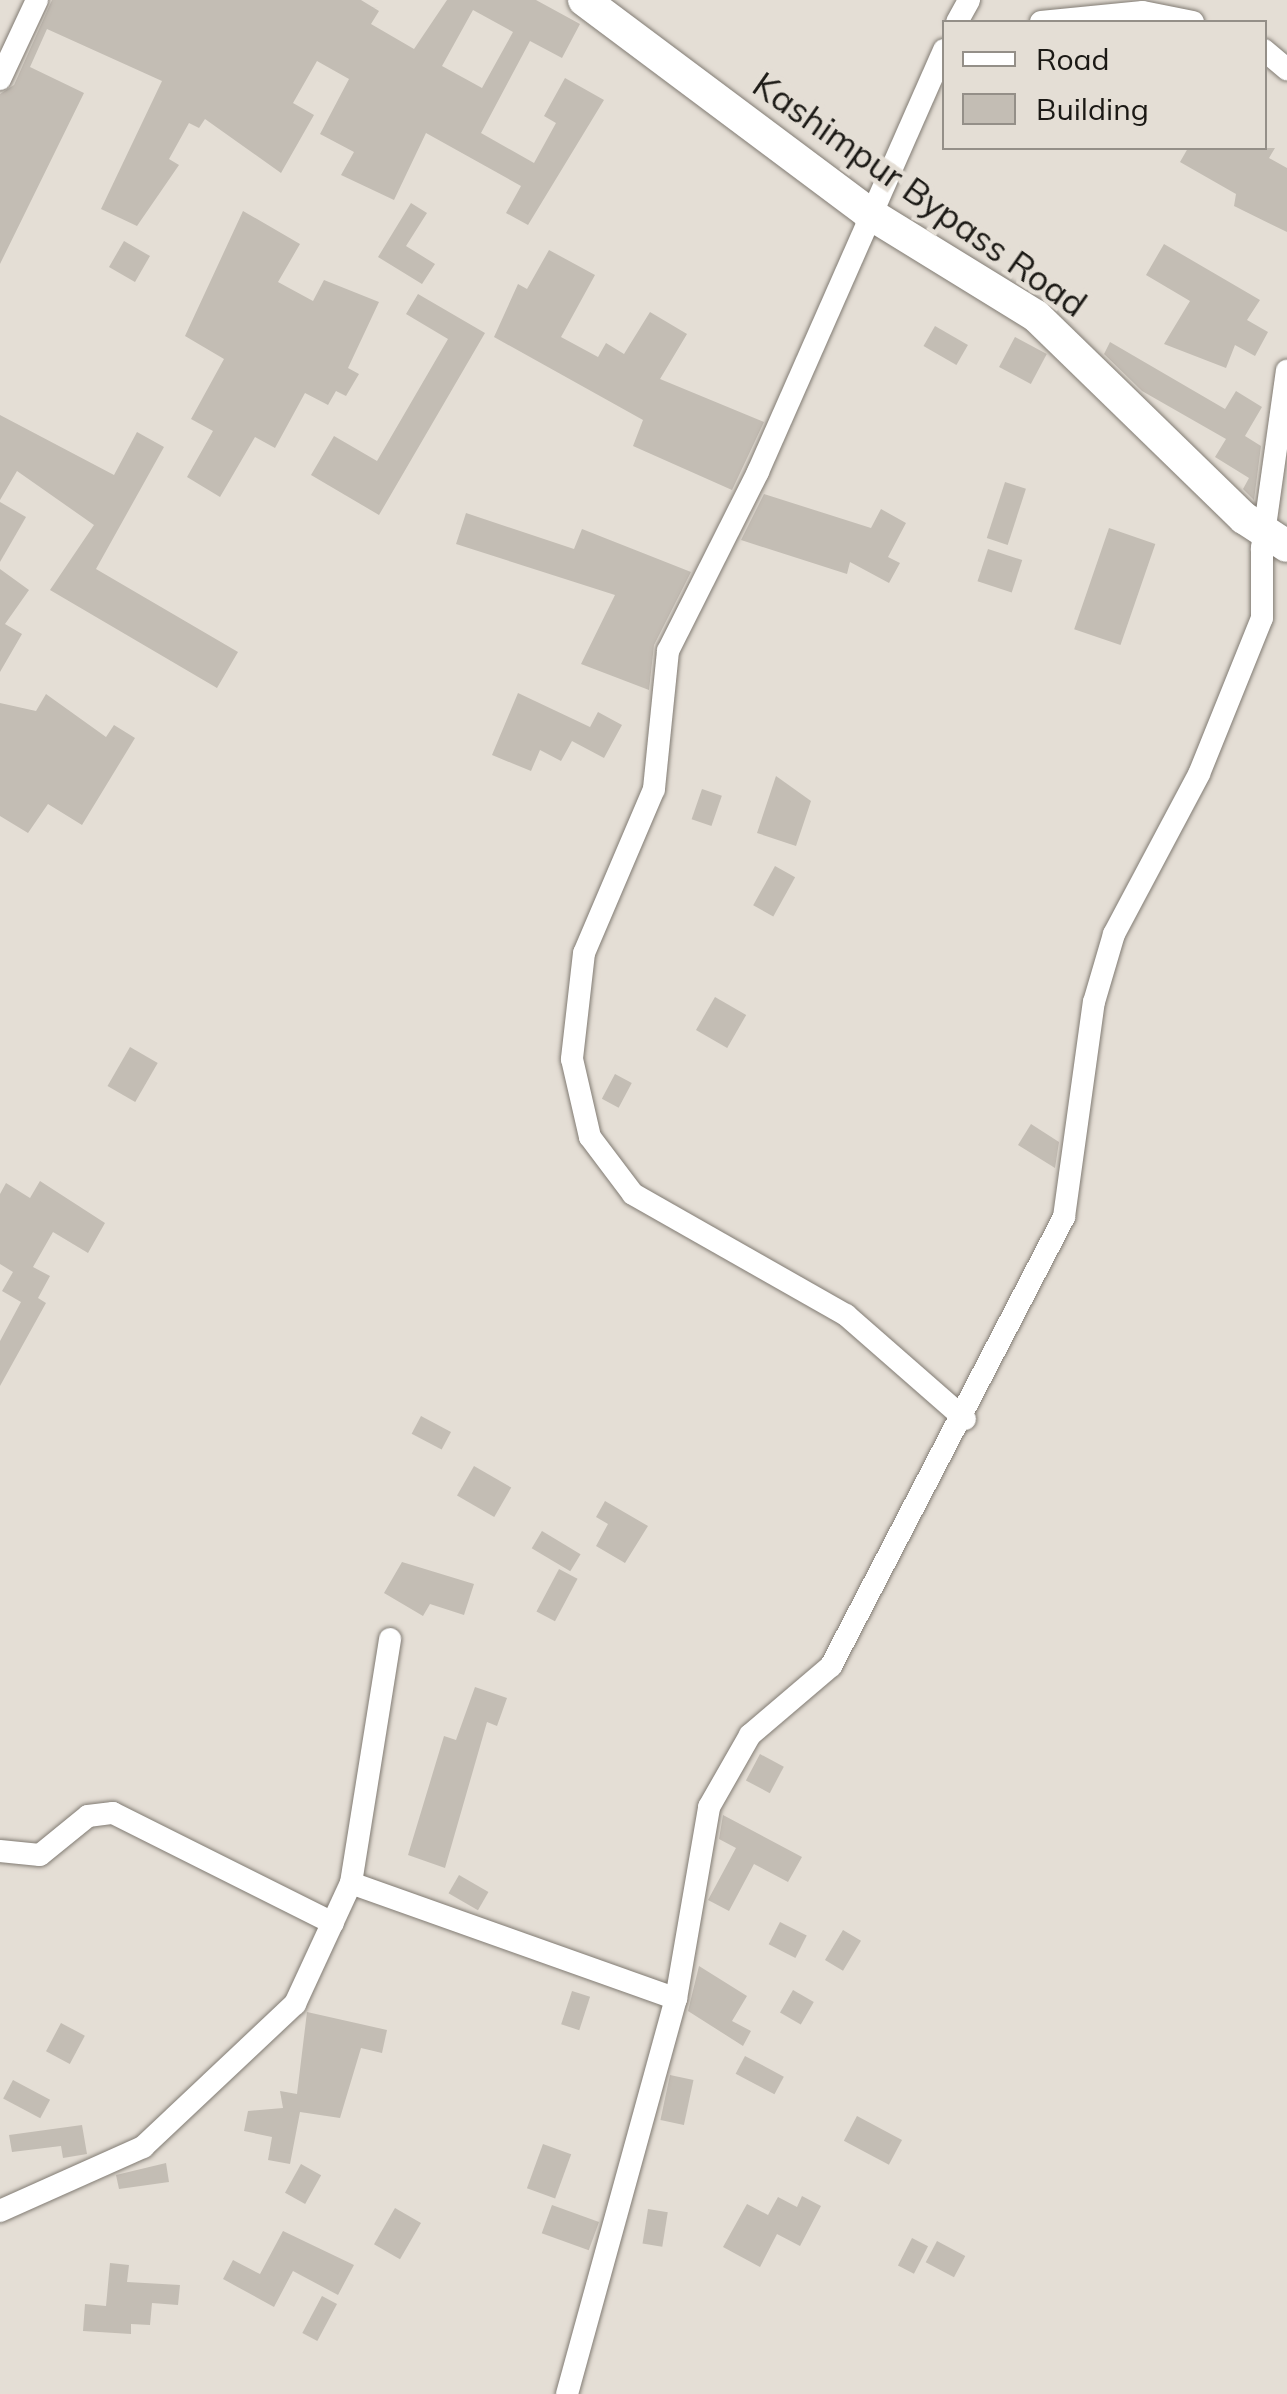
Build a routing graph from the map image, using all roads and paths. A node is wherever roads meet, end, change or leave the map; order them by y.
1 (37, 0) edge
2 (584, 0) edge
3 (1062, 20) edge
4 (1183, 20) edge
5 (1267, 52) edge
6 (942, 54) edge
7 (1287, 69) edge
8 (0, 79) edge
9 (867, 212) junction
10 (1287, 371) edge
11 (1275, 540) edge
12 (965, 1419) junction
13 (390, 1639) dead end
14 (0, 1852) edge
15 (351, 1882) junction
16 (333, 1922) junction
17 (676, 1999) junction
18 (0, 2212) edge
19 (567, 2394) edge

1 - 8 street
2 - 9 main road, Kashimpur Bypass Road
3 - 4 street
5 - 7 street
6 - 9 street
9 - 11 main road, Kashimpur Bypass Road
9 - 12 street
10 - 11 street
11 - 12 street
12 - 17 street
13 - 15 street
14 - 16 street
15 - 16 street
15 - 17 street
16 - 18 street
17 - 19 street

